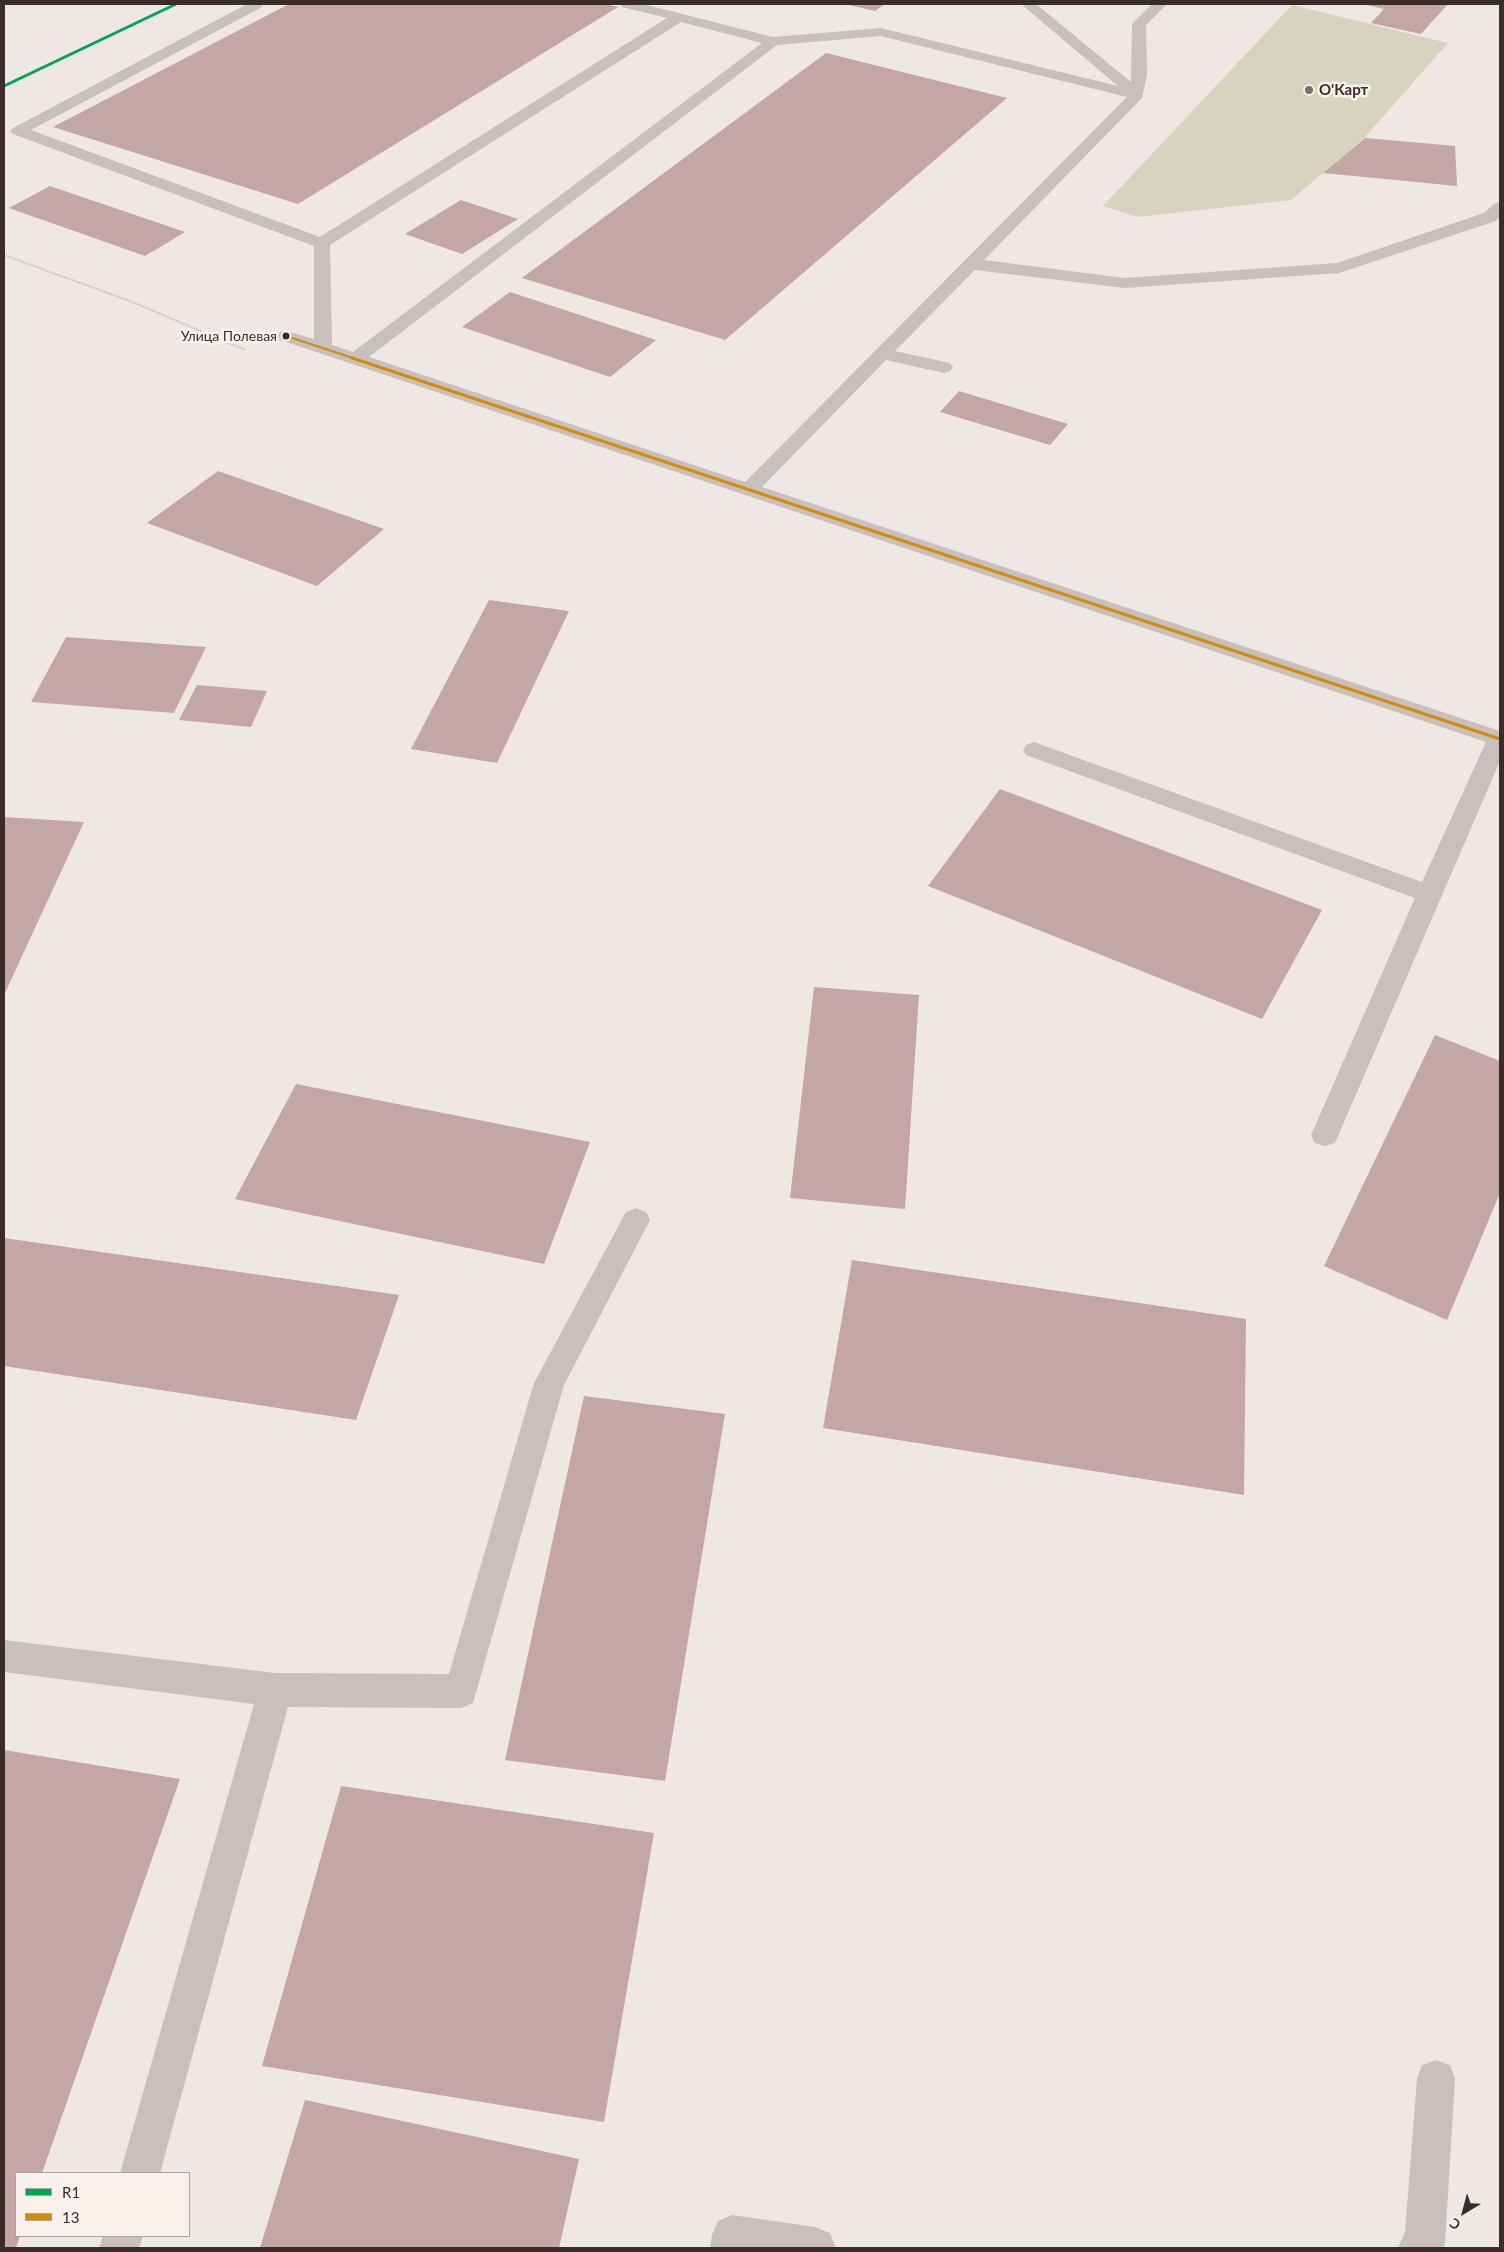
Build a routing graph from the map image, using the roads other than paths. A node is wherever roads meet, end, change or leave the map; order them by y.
1 (257, 4) edge
2 (627, 4) edge
3 (1028, 4) edge
4 (1160, 4) edge
5 (680, 17) junction
6 (773, 41) junction
7 (1138, 95) junction
8 (1500, 207) edge
9 (322, 244) junction
10 (971, 264) junction
11 (286, 336) road end
12 (323, 348) junction
13 (882, 354) junction
14 (355, 359) junction
15 (944, 367) dead end
16 (749, 489) junction
17 (1500, 739) edge
18 (1034, 750) dead end
19 (1429, 894) junction
20 (1325, 1135) dead end
21 (636, 1220) dead end
22 (4, 1656) edge
23 (275, 1690) junction
24 (1436, 2079) dead end
25 (140, 2172) edge
26 (730, 2248) edge
27 (815, 2248) edge
28 (1418, 2248) edge

1 - 9 street
2 - 5 street
3 - 7 street
4 - 7 street
5 - 6 street
5 - 9 street
6 - 7 street
6 - 14 street
7 - 10 street
8 - 10 street
9 - 12 street
10 - 13 street
11 - 12 street
12 - 14 street
13 - 15 street
13 - 16 street
14 - 16 street
16 - 17 street
17 - 19 street
18 - 19 street
19 - 20 street
21 - 23 street
22 - 23 street
23 - 25 street
24 - 28 street
26 - 27 street

